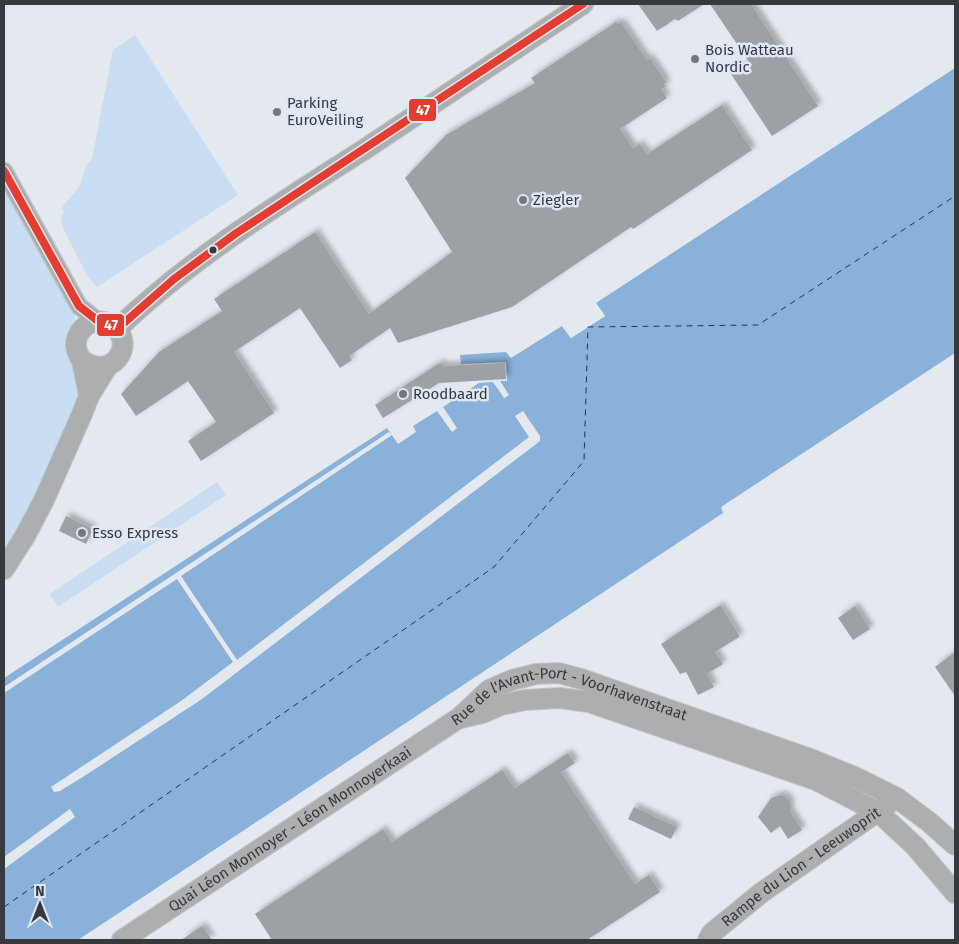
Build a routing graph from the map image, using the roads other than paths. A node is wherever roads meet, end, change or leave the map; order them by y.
1 (583, 4) edge
2 (4, 172) edge
3 (90, 326) junction
4 (117, 329) junction
5 (82, 360) junction
6 (107, 366) junction
7 (88, 396) junction
8 (4, 569) edge
9 (459, 718) junction
10 (897, 798) junction
11 (878, 812) junction
12 (955, 846) edge
13 (955, 893) edge
14 (122, 940) edge
15 (708, 940) edge

1 - 4 main road
2 - 3 street
3 - 4 main road
3 - 5 main road
4 - 6 main road
5 - 6 main road
5 - 7 main road
6 - 7 main road
7 - 8 main road
9 - 10 main road, Rue de l'Avant-Port - Voorhavenstraat
9 - 11 main road, Rue de l'Avant-Port - Voorhavenstraat
9 - 14 main road, Quai Léon Monnoyer - Léon Monnoyerkaai
10 - 11 main road, Rampe du Lion - Leeuwoprit
10 - 12 main road, Rue de l'Avant-Port - Voorhavenstraat
11 - 13 main road, Rue de l'Avant-Port - Voorhavenstraat
11 - 15 main road, Rampe du Lion - Leeuwoprit

